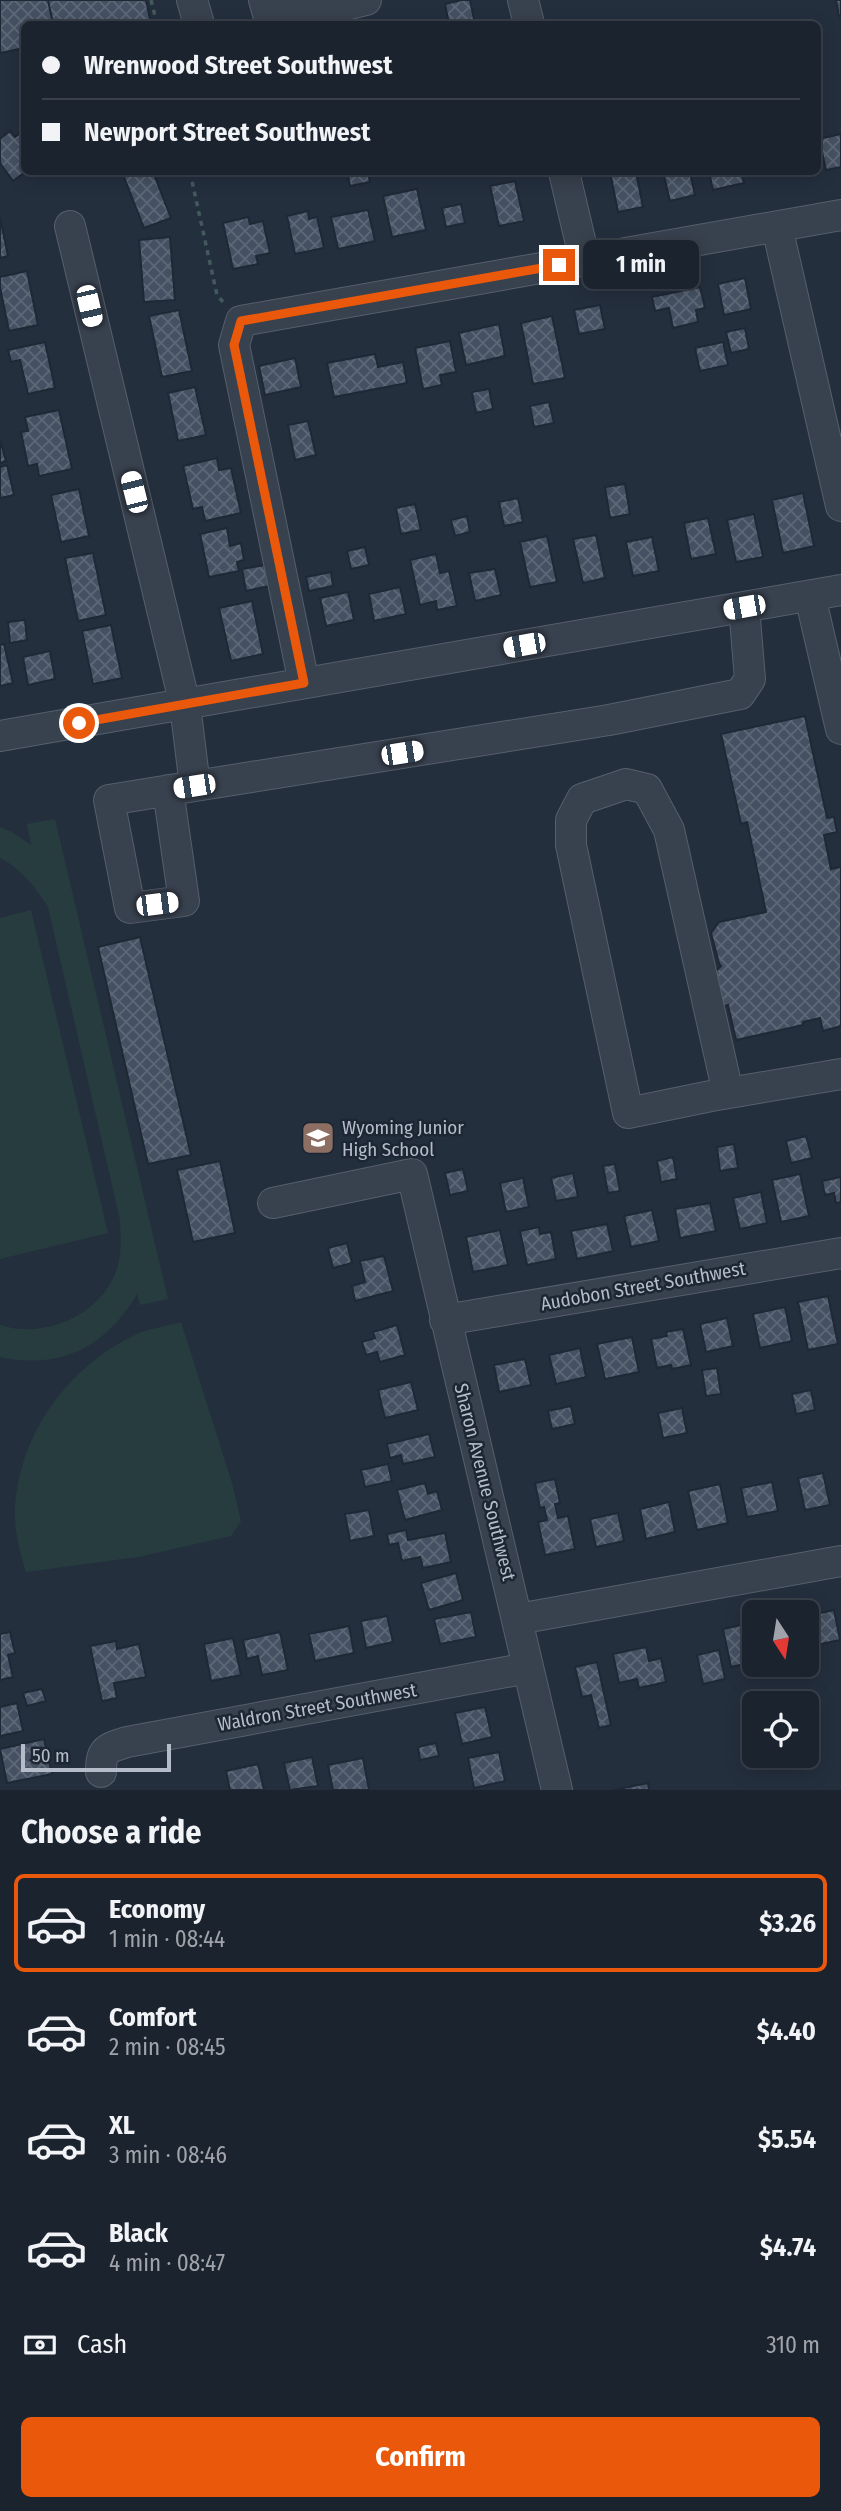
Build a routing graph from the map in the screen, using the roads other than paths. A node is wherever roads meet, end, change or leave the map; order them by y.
1 (192, 0) edge
2 (264, 0) edge
3 (287, 0) edge
4 (366, 0) edge
5 (523, 0) edge
6 (198, 21) edge
7 (270, 21) edge
8 (528, 21) edge
9 (565, 175) edge
10 (841, 215) edge
11 (70, 226) dead end
12 (777, 227) junction
13 (586, 261) junction
14 (841, 506) edge
15 (841, 590) edge
16 (810, 596) junction
17 (744, 607) junction
18 (304, 683) junction
19 (185, 705) junction
20 (841, 729) edge
21 (0, 736) edge
22 (841, 1074) edge
23 (728, 1093) junction
24 (272, 1203) dead end
25 (841, 1253) edge
26 (445, 1320) junction
27 (841, 1561) edge
28 (518, 1619) junction
29 (528, 1668) junction
30 (104, 1760) dead end
31 (557, 1790) edge

1 - 6 street
2 - 7 street
3 - 4 street
5 - 8 street
9 - 13 street
10 - 12 street
11 - 19 street
12 - 13 street
12 - 14 street
13 - 18 street
15 - 16 street
16 - 17 street
16 - 20 street
17 - 18 street
17 - 19 street
18 - 19 street
19 - 21 street
22 - 23 street
23 - 23 street
24 - 26 street, Sharon Avenue Southwest
25 - 26 street, Audobon Street Southwest
26 - 28 street, Sharon Avenue Southwest
27 - 28 street
28 - 29 street, Sharon Avenue Southwest
29 - 30 street, Waldron Street Southwest
29 - 31 street, Sharon Avenue Southwest

